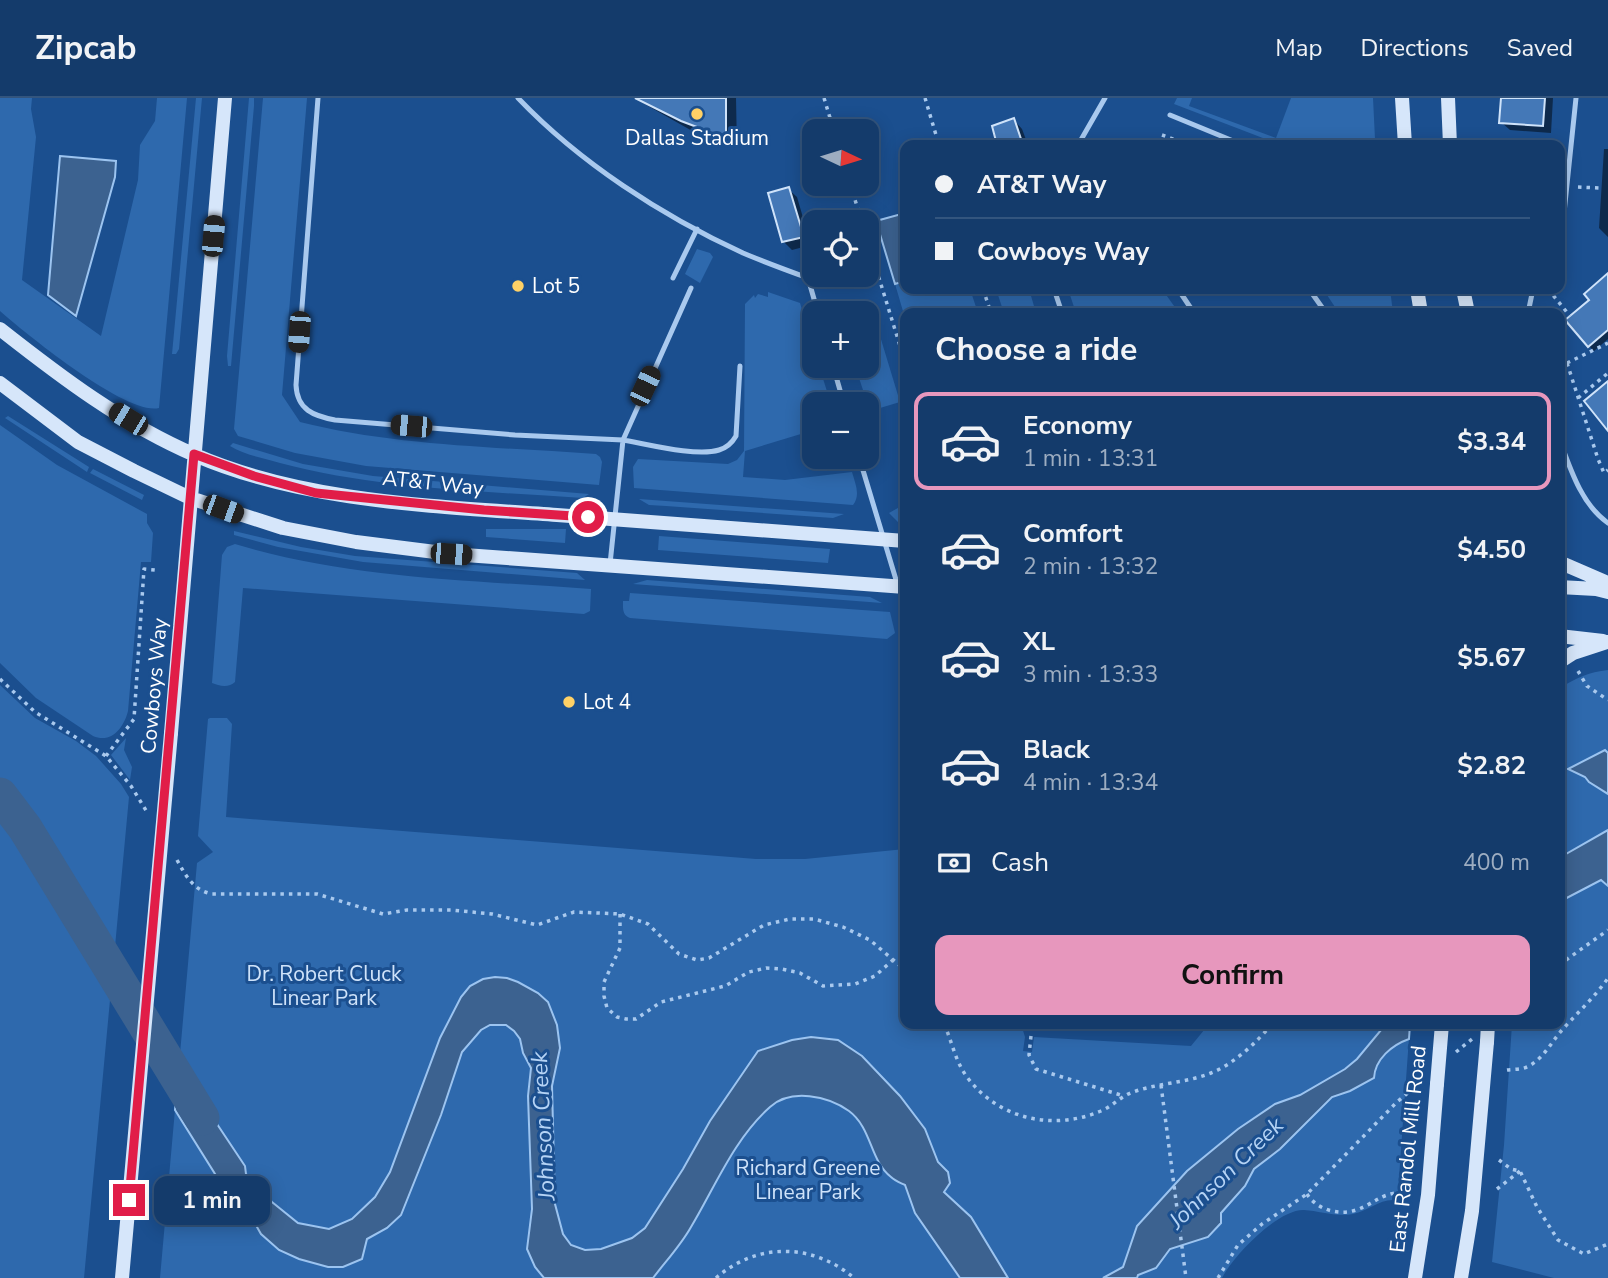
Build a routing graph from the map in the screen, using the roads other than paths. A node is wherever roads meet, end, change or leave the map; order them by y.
1 (225, 98) edge
2 (318, 98) edge
3 (518, 98) edge
4 (1105, 98) edge
5 (1402, 98) edge
6 (1448, 98) edge
7 (1576, 98) edge
8 (1170, 115) dead end
9 (1082, 140) edge
10 (1231, 140) edge
11 (1405, 140) edge
12 (1450, 140) edge
13 (1565, 193) edge
14 (697, 229) junction
15 (673, 278) dead end
16 (691, 288) dead end
17 (815, 301) edge
18 (0, 329) edge
19 (740, 366) dead end
20 (0, 383) edge
21 (623, 440) junction
22 (1565, 452) edge
23 (194, 454) junction
24 (863, 469) edge
25 (190, 498) junction
26 (614, 519) junction
27 (1608, 523) edge
28 (883, 539) junction
29 (900, 541) edge
30 (610, 564) junction
31 (1565, 565) edge
32 (900, 583) edge
33 (1608, 583) edge
34 (900, 586) edge
35 (1565, 588) edge
36 (1608, 592) edge
37 (1565, 637) edge
38 (1608, 642) edge
39 (1565, 658) edge
40 (1441, 1029) edge
41 (1485, 1033) edge
42 (122, 1278) edge
43 (1415, 1278) edge
44 (1461, 1278) edge

1 - 23 main road, Cowboys Way
2 - 21 lane
3 - 14 lane
4 - 9 lane
5 - 11 main road
6 - 12 main road
7 - 13 lane
8 - 10 lane
14 - 15 lane
14 - 17 lane
16 - 21 lane
18 - 23 main road, AT&T Way
19 - 21 lane
20 - 25 main road
21 - 26 lane
22 - 27 lane
23 - 25 main road, Cowboys Way
23 - 26 main road, AT&T Way
24 - 28 lane
25 - 30 main road
25 - 42 main road, Cowboys Way, bridge
26 - 28 main road, AT&T Way
26 - 30 lane
28 - 29 main road, AT&T Way
28 - 32 lane
30 - 34 main road
31 - 33 main road
35 - 36 main road
37 - 38 main road
38 - 39 main road
40 - 43 main road, East Randol Mill Road, bridge
41 - 44 main road

